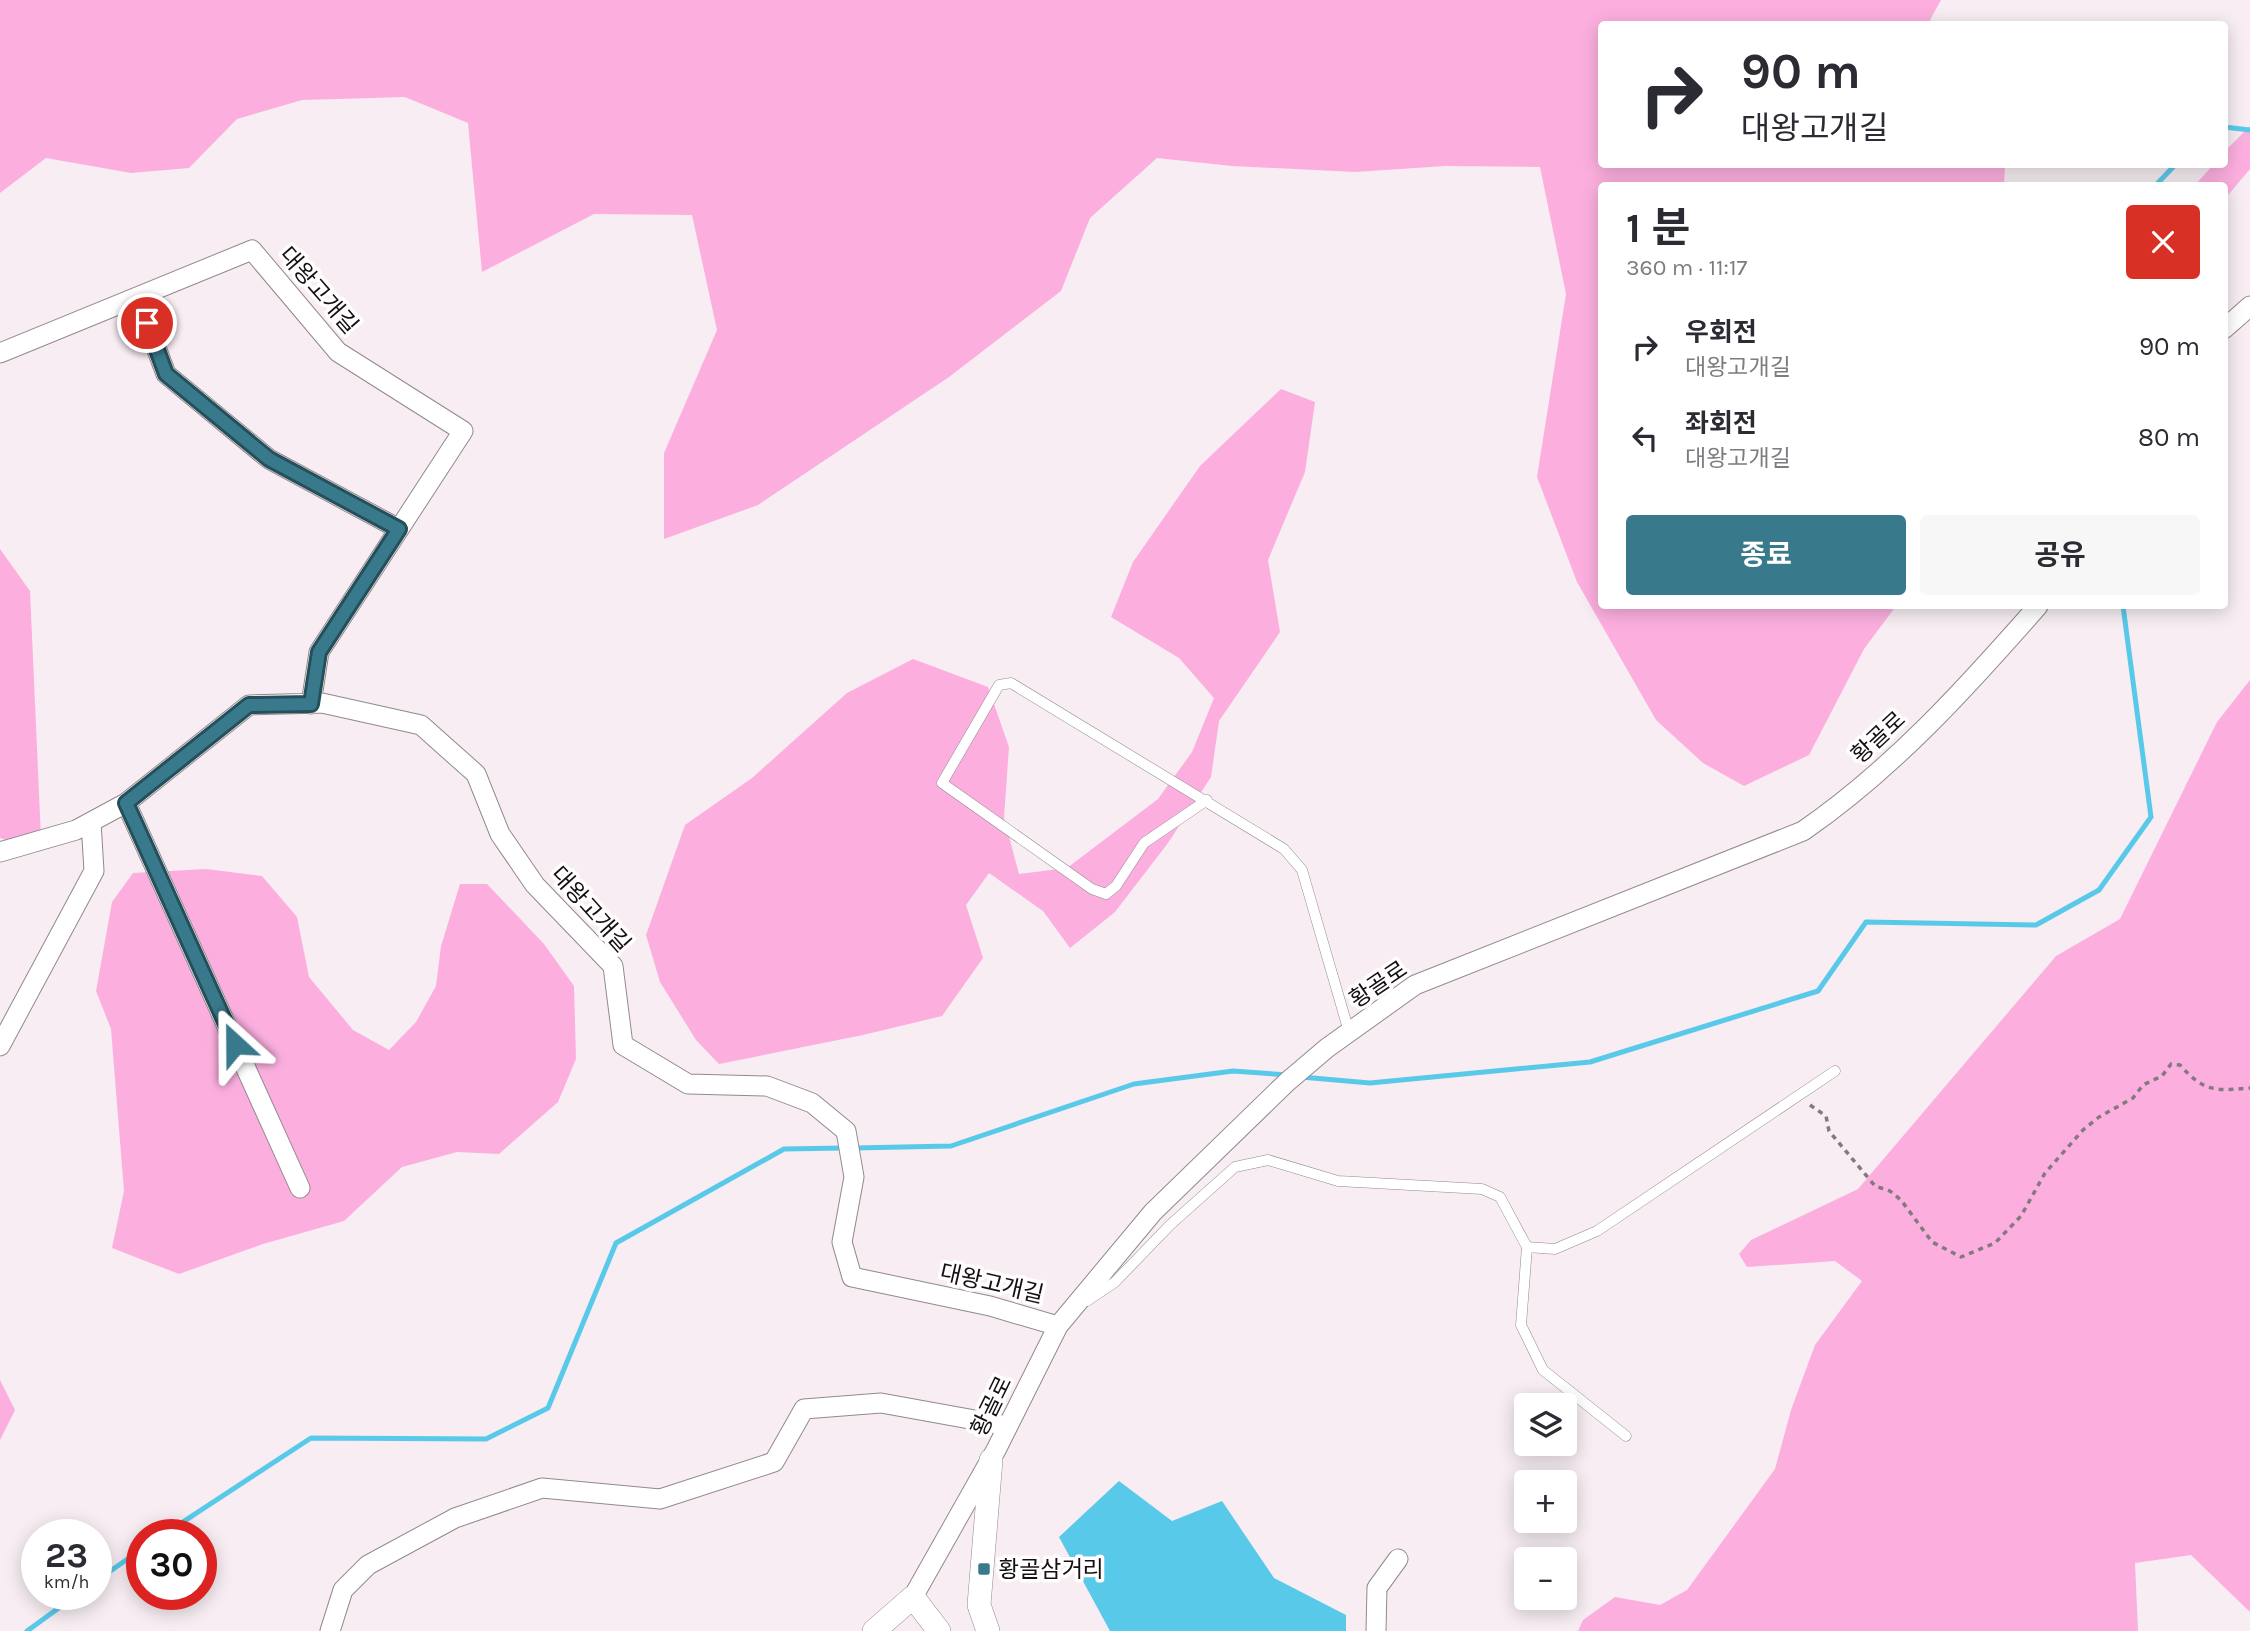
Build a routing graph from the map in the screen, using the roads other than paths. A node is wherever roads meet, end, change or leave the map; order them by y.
1 (137, 297) junction
2 (2250, 306) edge
3 (2228, 325) edge
4 (0, 353) edge
5 (399, 529) junction
6 (2035, 609) edge
7 (311, 704) junction
8 (1207, 800) junction
9 (126, 803) junction
10 (90, 822) junction
11 (0, 852) edge
12 (1349, 1032) junction
13 (0, 1046) edge
14 (1835, 1071) dead end
15 (300, 1188) dead end
16 (1527, 1247) junction
17 (1062, 1321) junction
18 (1008, 1426) junction
19 (1626, 1436) dead end
20 (991, 1460) junction
21 (1398, 1559) dead end
22 (913, 1597) junction
23 (330, 1631) edge
24 (874, 1631) edge
25 (939, 1631) edge
26 (988, 1631) edge
27 (1376, 1631) edge

1 - 4 street, 대왕고개길
1 - 5 street
1 - 5 street, 대왕고개길
2 - 3 street
5 - 7 street, 대왕고개길
6 - 12 street, 황골로
7 - 9 street, 대왕고개길
7 - 17 street, 대왕고개길
8 - 8 lane
8 - 12 lane
9 - 10 street, 대왕고개길
9 - 15 street
10 - 11 street, 대왕고개길
10 - 13 street
12 - 17 street, 황골로
14 - 16 lane
16 - 17 lane
16 - 19 lane
17 - 18 street, 황골로
18 - 20 street, 황골로
18 - 23 street
20 - 22 street, 황골로
20 - 26 street
21 - 27 street
22 - 24 street
22 - 25 street

